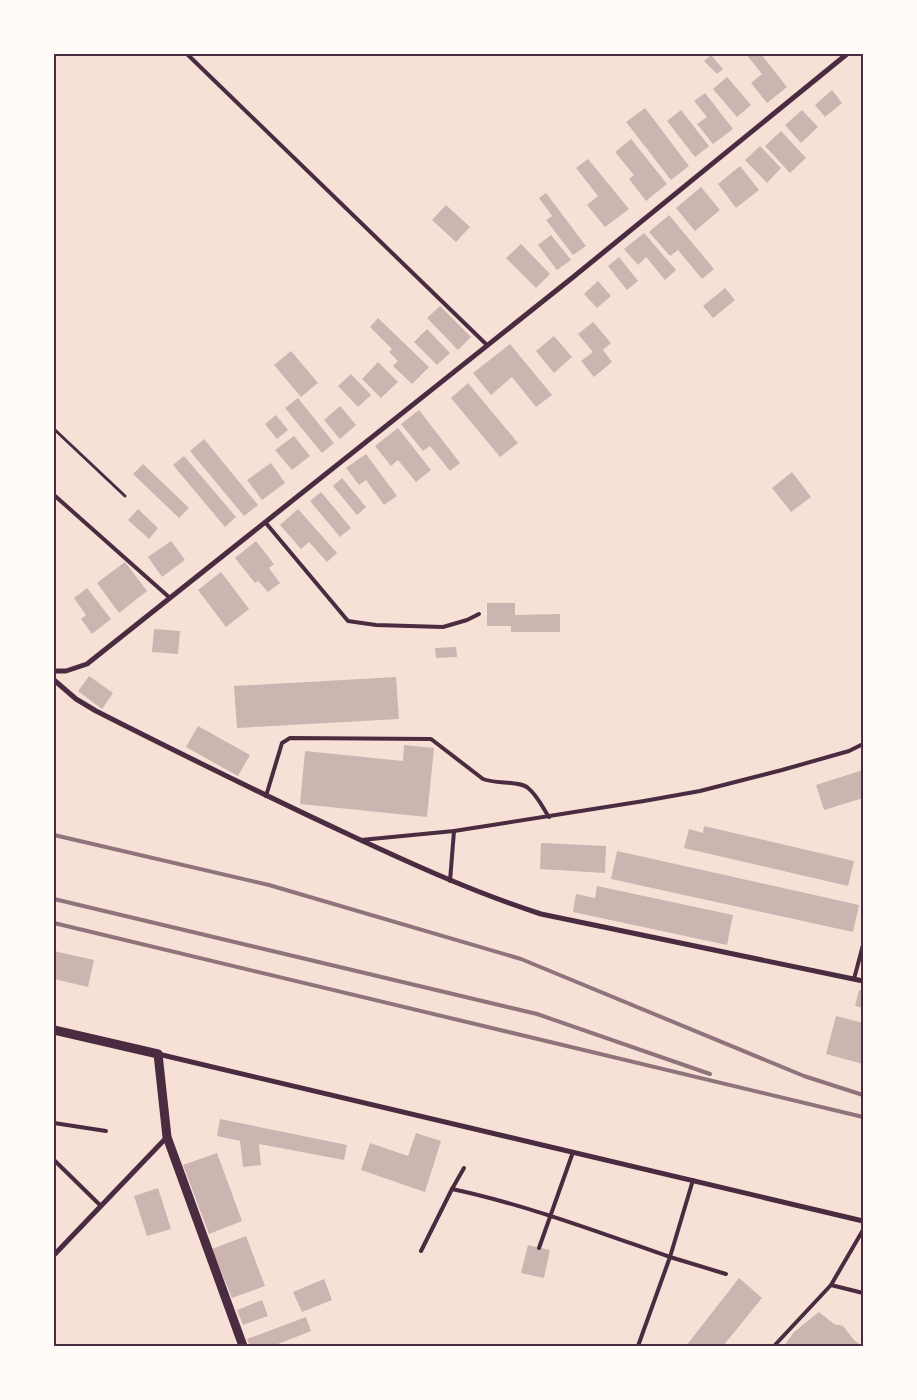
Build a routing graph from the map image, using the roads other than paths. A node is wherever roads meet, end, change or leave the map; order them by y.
1 (187, 54) edge
2 (847, 54) edge
3 (487, 345) junction
4 (54, 495) edge
5 (265, 522) junction
6 (170, 598) junction
7 (479, 614) dead end
8 (54, 671) edge
9 (54, 680) edge
10 (863, 744) edge
11 (266, 796) junction
12 (549, 816) junction
13 (454, 831) junction
14 (360, 840) junction
15 (450, 881) junction
16 (863, 945) edge
17 (854, 979) junction
18 (863, 982) edge
19 (54, 1030) edge
20 (158, 1054) junction
21 (54, 1123) edge
22 (106, 1131) dead end
23 (167, 1136) junction
24 (573, 1152) junction
25 (54, 1160) edge
26 (464, 1168) dead end
27 (693, 1180) junction
28 (452, 1189) junction
29 (101, 1206) junction
30 (550, 1215) junction
31 (863, 1221) edge
32 (863, 1230) edge
33 (539, 1248) dead end
34 (421, 1251) dead end
35 (54, 1255) edge
36 (670, 1258) junction
37 (726, 1274) dead end
38 (831, 1285) junction
39 (863, 1293) edge
40 (243, 1346) edge
41 (638, 1346) edge
42 (774, 1346) edge

1 - 3 lane
2 - 3 street
3 - 5 street
4 - 6 lane
5 - 6 street
5 - 7 lane
6 - 8 street
9 - 11 street
10 - 12 lane
11 - 12 lane
11 - 14 street
12 - 13 lane
13 - 14 lane
13 - 15 lane
14 - 15 street
15 - 17 street
16 - 17 lane
17 - 18 street
19 - 20 street
20 - 23 street
20 - 24 street
21 - 22 lane
23 - 29 street
23 - 40 street
24 - 27 street
24 - 30 lane
25 - 29 lane
26 - 28 lane
27 - 31 street
27 - 36 lane
28 - 30 lane
28 - 34 lane
29 - 35 street
30 - 33 lane
30 - 36 lane
32 - 38 lane
36 - 37 lane
36 - 41 lane
38 - 39 lane
38 - 42 lane

